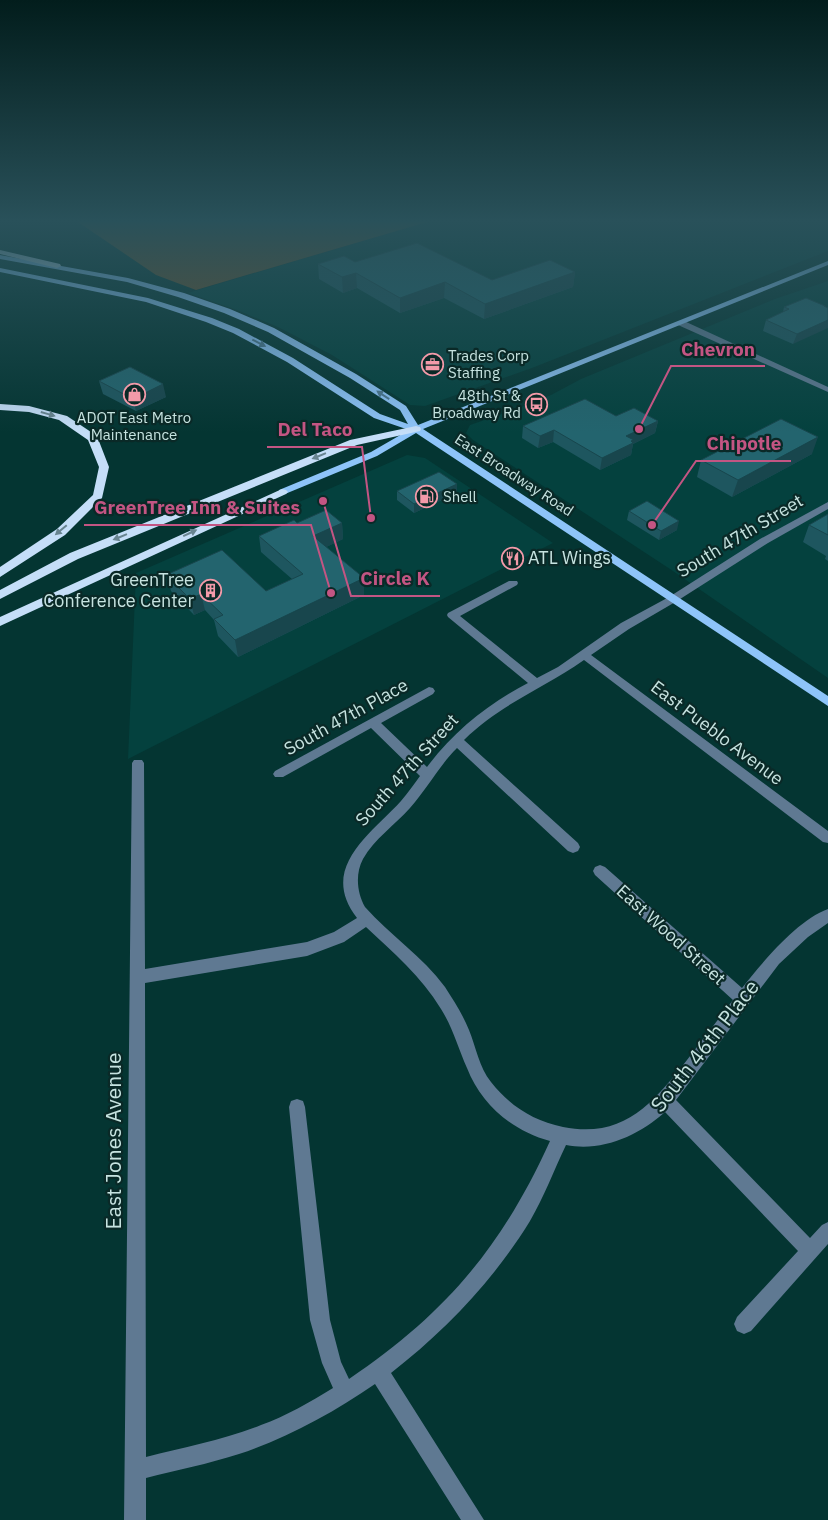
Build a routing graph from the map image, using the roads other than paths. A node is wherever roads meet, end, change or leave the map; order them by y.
1 (103, 291) edge
2 (168, 291) edge
3 (761, 291) edge
4 (681, 323) junction
5 (828, 390) edge
6 (0, 407) edge
7 (416, 429) junction
8 (282, 492) joint
9 (828, 505) edge
10 (0, 573) edge
11 (513, 583) dead end
12 (0, 595) edge
13 (673, 599) junction
14 (0, 622) edge
15 (584, 655) junction
16 (537, 684) junction
17 (430, 691) dead end
18 (828, 702) edge
19 (372, 722) junction
20 (456, 740) junction
21 (138, 763) dead end
22 (279, 774) dead end
23 (427, 775) junction
24 (828, 838) edge
25 (573, 847) dead end
26 (600, 871) dead end
27 (828, 915) edge
28 (367, 920) junction
29 (138, 977) junction
30 (743, 1000) junction
31 (665, 1101) junction
32 (297, 1107) dead end
33 (560, 1136) junction
34 (828, 1231) edge
35 (810, 1251) junction
36 (744, 1324) dead end
37 (379, 1372) junction
38 (345, 1393) junction
39 (134, 1470) junction
40 (135, 1520) edge
41 (473, 1520) edge

1 -> 7 main road
7 -> 2 main road, East Broadway Road
3 - 4 main road
4 - 5 street
4 - 7 main road
6 -> 10 highway
7 - 8 main road
7 -> 12 highway
7 - 13 main road, East Broadway Road
14 -> 8 highway
9 - 13 street, South 47th Street
11 - 16 street
13 - 15 street, South 47th Street
13 - 18 main road, East Broadway Road
15 - 16 street, South 47th Street
15 - 24 street, East Pueblo Avenue
16 - 20 street, South 47th Street
17 - 19 street, South 47th Place
19 - 22 street, South 47th Place
19 - 23 street
20 - 23 street, South 47th Street
20 - 25 street
21 - 29 street, East Jones Avenue
23 - 28 street, South 47th Street
26 - 30 street, East Wood Street
27 - 30 street, South 46th Place
28 - 29 street
28 - 33 street, South 47th Street
29 - 39 street, East Jones Avenue
30 - 31 street, South 46th Place
31 - 33 street, South 46th Place
31 - 35 street
32 - 38 street
33 - 37 street
34 - 35 street
35 - 36 street
37 - 38 street
37 - 41 street
38 - 39 street
39 - 40 street, East Jones Avenue

